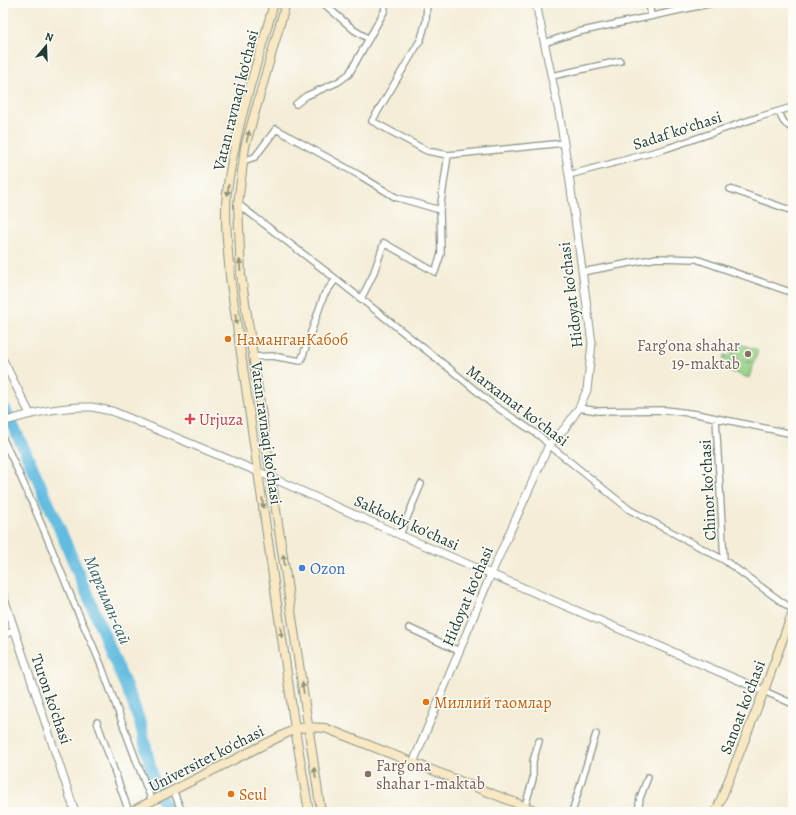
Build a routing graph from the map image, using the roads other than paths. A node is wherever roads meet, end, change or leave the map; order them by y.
1 (274, 3) edge
2 (286, 3) edge
3 (323, 3) edge
4 (384, 3) edge
5 (427, 3) edge
6 (536, 3) edge
7 (649, 3) edge
8 (713, 3) edge
9 (652, 16) junction
10 (369, 39) junction
11 (544, 43) junction
12 (620, 61) dead end
13 (552, 76) junction
14 (296, 104) dead end
15 (793, 107) edge
16 (778, 111) junction
17 (793, 128) edge
18 (564, 143) junction
19 (448, 156) junction
20 (243, 160) junction
21 (569, 175) junction
22 (730, 189) dead end
23 (238, 204) junction
24 (440, 210) junction
25 (793, 211) edge
26 (582, 272) junction
27 (336, 279) junction
28 (793, 293) edge
29 (361, 299) junction
30 (253, 357) junction
31 (3, 360) edge
32 (579, 408) junction
33 (30, 414) junction
34 (716, 419) junction
35 (3, 422) edge
36 (793, 434) edge
37 (3, 439) edge
38 (549, 445) junction
39 (259, 472) junction
40 (271, 478) junction
41 (421, 484) dead end
42 (400, 535) junction
43 (724, 560) junction
44 (492, 574) junction
45 (3, 595) edge
46 (793, 611) edge
47 (409, 628) dead end
48 (14, 630) junction
49 (3, 636) edge
50 (460, 651) junction
51 (764, 691) junction
52 (793, 704) edge
53 (97, 722) dead end
54 (308, 727) junction
55 (295, 729) junction
56 (596, 734) dead end
57 (539, 741) dead end
58 (413, 763) junction
59 (648, 777) dead end
60 (173, 790) junction
61 (152, 801) junction
62 (525, 806) junction
63 (75, 812) edge
64 (130, 812) edge
65 (182, 812) edge
66 (309, 812) edge
67 (321, 812) edge
68 (539, 812) edge
69 (572, 812) edge
70 (638, 812) edge
71 (716, 812) edge

1 -> 39 main road, Vatan ravnaqi ko'chasi
20 -> 2 main road, Vatan ravnaqi ko'chasi
3 - 10 street
4 - 10 street
5 - 19 street
6 - 11 street, Hidoyat ko'chasi
7 - 9 street
8 - 9 street
9 - 11 street
10 - 14 street
11 - 13 street, Hidoyat ko'chasi
12 - 13 street
13 - 18 street, Hidoyat ko'chasi
15 - 16 street, Sadaf koʻchasi
16 - 17 street
16 - 21 street, Sadaf koʻchasi
18 - 19 street
18 - 21 street, Hidoyat ko'chasi
19 - 24 street
20 - 23 main road, Vatan ravnaqi ko'chasi
20 - 24 street
21 - 26 street, Hidoyat ko'chasi
22 - 25 street
23 - 27 street, Marxamat koʻchasi
30 -> 23 main road, Vatan ravnaqi ko'chasi
24 - 29 street
26 - 28 street
26 - 32 street, Hidoyat ko'chasi
27 - 29 street, Marxamat koʻchasi
27 - 30 street
29 - 38 street, Marxamat koʻchasi
30 - 40 main road, Vatan ravnaqi ko'chasi
31 - 33 street
32 - 34 street
32 - 38 street, Hidoyat ko'chasi
33 - 35 street, Sakkokiy ko'chasi
33 - 39 street, Sakkokiy ko'chasi
34 - 36 street
34 - 43 street, Chinor koʻchasi
37 - 61 street
38 - 43 street, Marxamat koʻchasi
38 - 44 street, Hidoyat ko'chasi
39 - 40 street, Sakkokiy ko'chasi
39 -> 55 main road, Vatan ravnaqi ko'chasi
40 - 42 street, Sakkokiy ko'chasi
54 -> 40 main road, Vatan ravnaqi ko'chasi
41 - 42 street
42 - 44 street, Sakkokiy ko'chasi
43 - 46 street, Marxamat koʻchasi
44 - 50 street, Hidoyat ko'chasi
44 - 51 street, Sakkokiy ko'chasi
45 - 48 street, Turon ko'chasi
46 - 51 main road, Sanoat ko'chasi
47 - 50 street
48 - 49 street
48 - 63 street, Turon ko'chasi
50 - 58 street, Hidoyat ko'chasi
51 - 52 street, Sakkokiy ko'chasi
51 - 71 main road, Sanoat ko'chasi
53 - 64 street
54 - 55 main road, Universitet ko'chasi
54 - 58 main road, Universitet ko'chasi
67 -> 54 main road
55 - 60 main road, Universitet ko'chasi
55 - 66 main road
56 - 69 street
57 - 62 street
58 - 62 main road, Universitet ko'chasi
59 - 70 street
60 - 61 main road, Universitet ko'chasi
60 - 65 street
61 - 64 main road, Universitet ko'chasi
62 - 68 main road, Universitet ko'chasi

